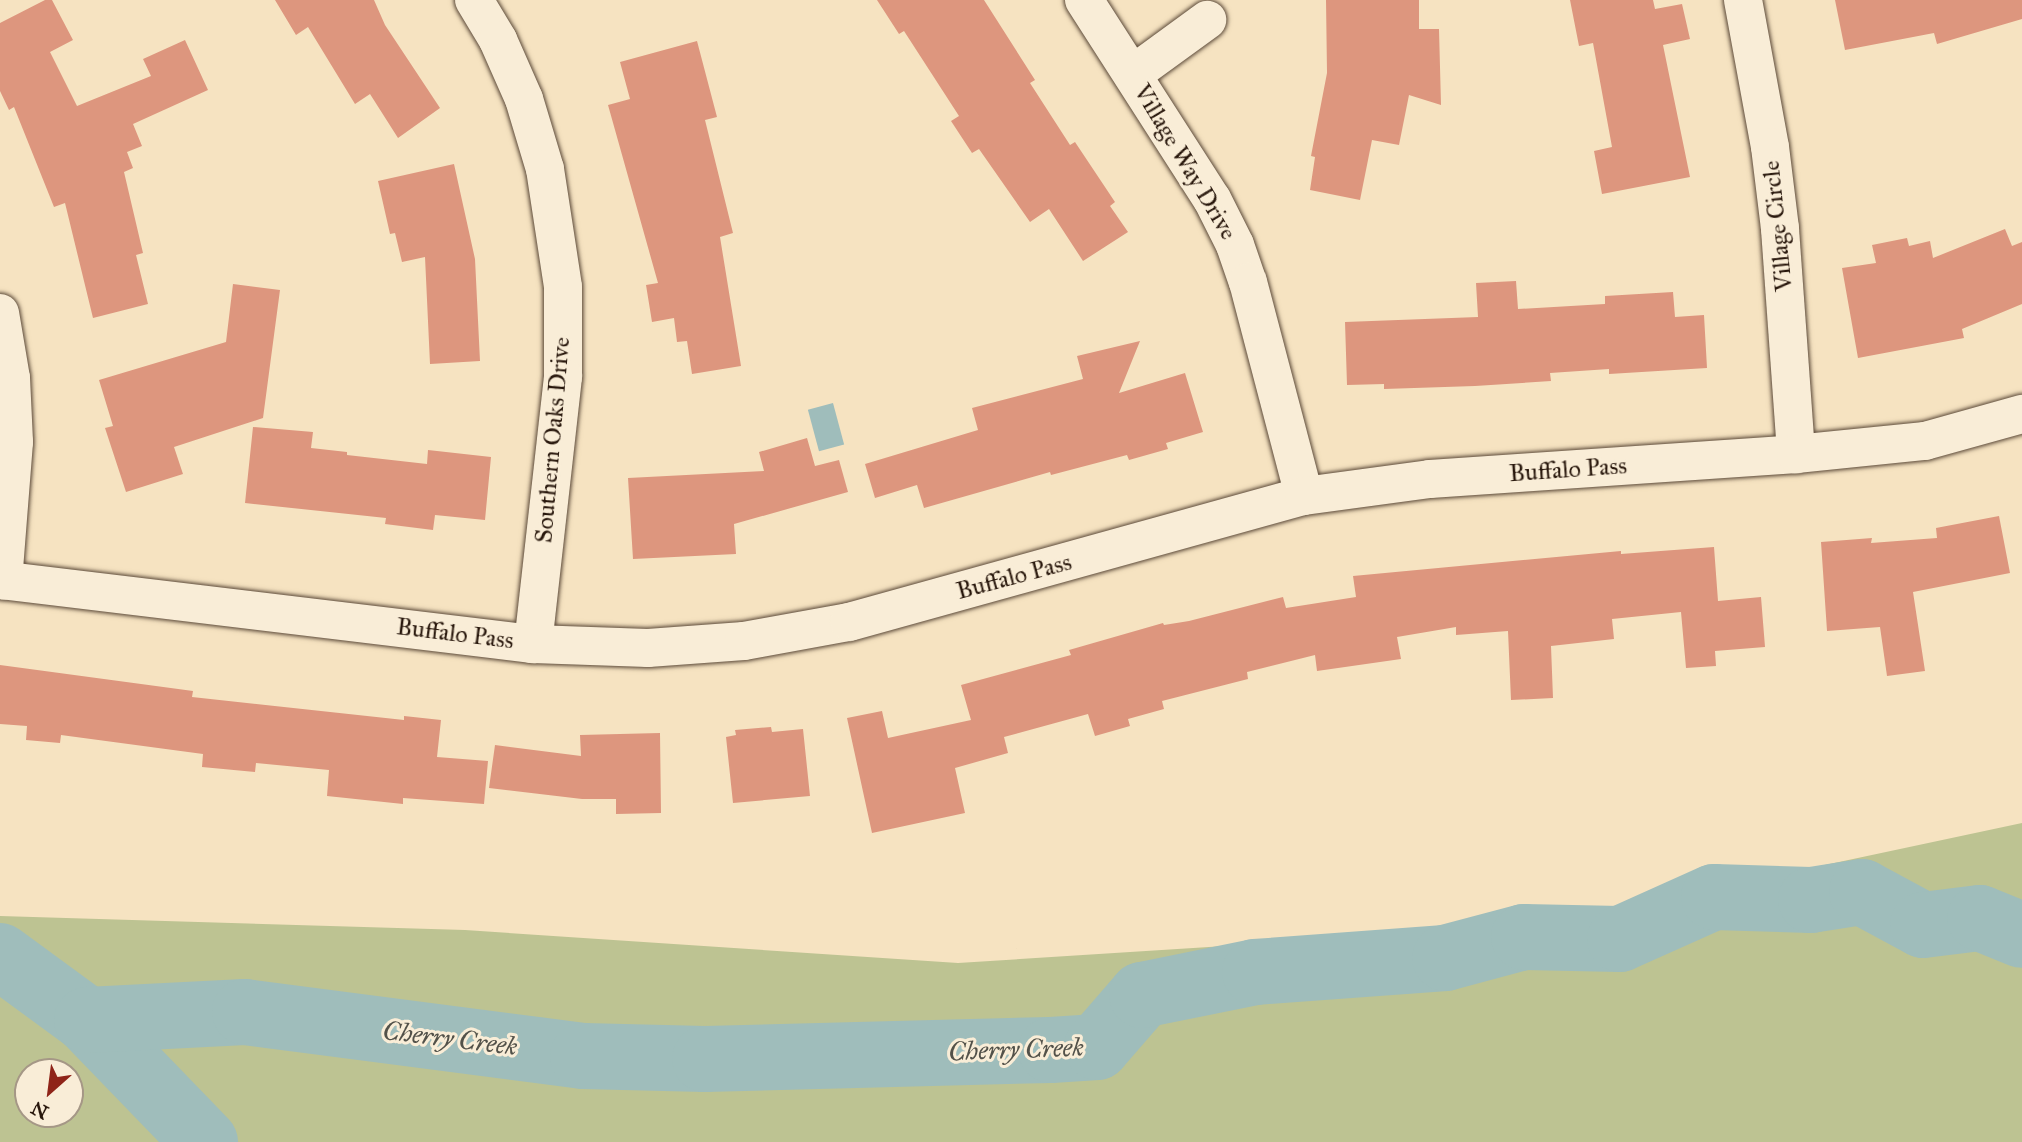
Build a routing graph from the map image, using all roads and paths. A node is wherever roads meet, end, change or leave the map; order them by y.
1 (474, 0) edge
2 (1084, 0) edge
3 (1743, 0) edge
4 (1207, 20) dead end
5 (1133, 74) junction
6 (0, 313) edge
7 (2022, 414) edge
8 (1796, 454) junction
9 (1304, 496) junction
10 (1, 580) edge
11 (533, 643) junction

1 - 11 street, Southern Oaks Drive
2 - 5 street, Village Way Drive
3 - 8 street, Village Circle
4 - 5 street
5 - 9 street, Village Way Drive
6 - 10 street
7 - 8 street, Buffalo Pass
8 - 9 street, Buffalo Pass
9 - 11 street, Buffalo Pass
10 - 11 street, Buffalo Pass

